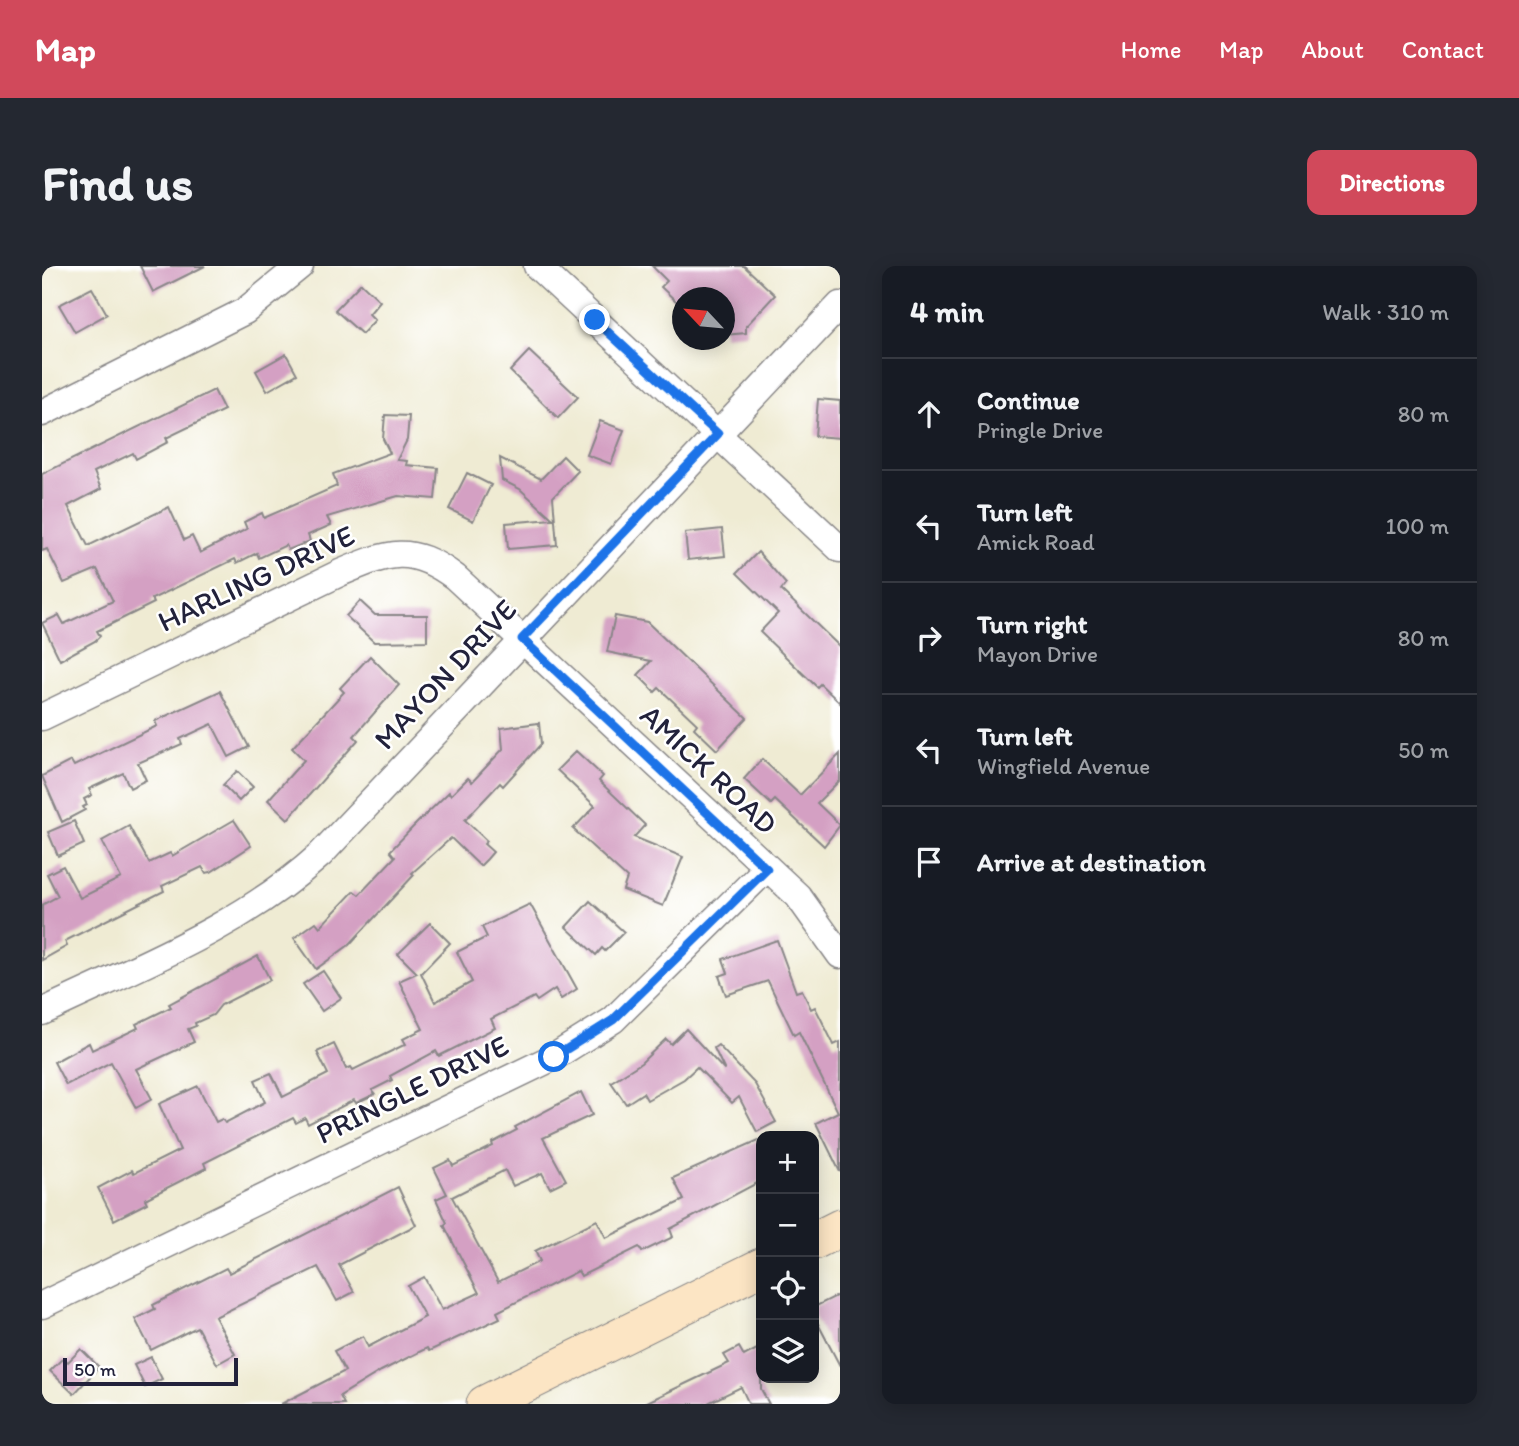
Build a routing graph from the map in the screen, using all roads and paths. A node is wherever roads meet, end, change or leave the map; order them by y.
1 (300, 266) edge
2 (537, 266) edge
3 (840, 306) edge
4 (42, 413) edge
5 (718, 434) junction
6 (840, 549) edge
7 (522, 639) junction
8 (42, 717) edge
9 (767, 869) junction
10 (840, 956) edge
11 (42, 1012) edge
12 (840, 1228) edge
13 (819, 1238) edge
14 (756, 1269) edge
15 (42, 1305) edge
16 (485, 1404) edge

1 - 4 street
2 - 5 street
3 - 5 street, MAYON DRIVE
5 - 6 street
5 - 7 street, MAYON DRIVE
7 - 8 street, HARLING DRIVE
7 - 9 street, AMICK ROAD
7 - 11 street, MAYON DRIVE
9 - 10 street, AMICK ROAD
9 - 15 street, PRINGLE DRIVE
12 - 13 street
14 - 16 street

